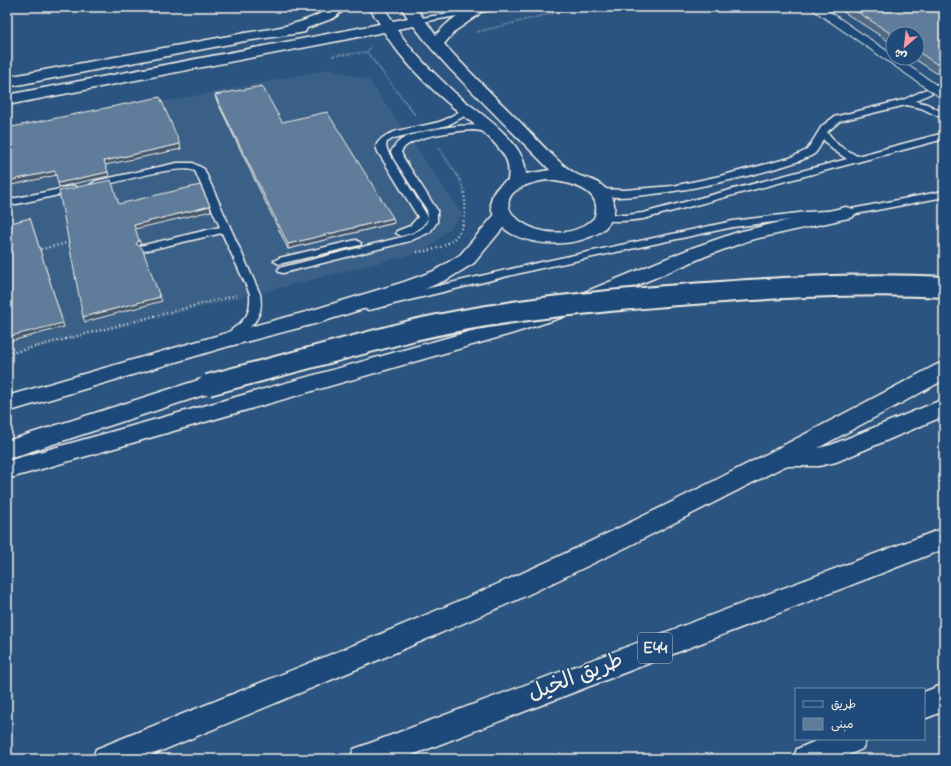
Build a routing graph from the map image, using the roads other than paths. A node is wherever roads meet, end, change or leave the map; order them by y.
1 (340, 7) edge
2 (498, 7) edge
3 (816, 7) edge
4 (413, 11) edge
5 (473, 12) junction
6 (382, 16) edge
7 (288, 30) junction
8 (322, 39) junction
9 (436, 45) junction
10 (413, 58) junction
11 (7, 82) edge
12 (944, 84) edge
13 (944, 95) edge
14 (7, 100) edge
15 (906, 102) junction
16 (467, 111) junction
17 (944, 116) edge
18 (489, 129) junction
19 (427, 132) junction
20 (823, 133) junction
21 (944, 136) edge
22 (856, 160) junction
23 (569, 177) junction
24 (517, 182) junction
25 (599, 192) junction
26 (944, 194) edge
27 (7, 203) edge
28 (846, 213) junction
29 (504, 217) junction
30 (604, 217) junction
31 (225, 229) junction
32 (144, 248) edge
33 (944, 287) edge
34 (311, 318) junction
35 (223, 341) junction
36 (944, 370) edge
37 (7, 404) edge
38 (944, 407) edge
39 (7, 450) edge
40 (782, 457) junction
41 (7, 470) edge
42 (944, 538) edge
43 (944, 697) edge
44 (925, 706) edge
45 (850, 740) edge
46 (107, 759) edge
47 (365, 759) edge
48 (808, 759) edge

1 - 7 main road
2 - 5 lane
3 - 13 lane, bridge
4 - 5 lane
4 - 6 main road
4 - 9 main road
5 - 9 main road
6 - 7 main road
6 - 8 main road
6 - 10 main road
7 - 11 main road
8 - 10 main road
8 - 14 main road
9 - 23 main road
10 - 16 main road
12 - 15 lane
15 - 17 lane
15 - 20 lane
16 - 18 main road
16 - 19 lane
18 - 19 lane
18 - 24 main road
19 - 19 lane
20 - 22 lane
20 - 25 lane
21 - 22 lane
22 - 30 lane
23 - 24 main road
23 - 25 main road
24 - 29 main road
25 - 30 main road
26 - 28 lane
27 - 31 lane
28 - 34 lane
28 - 41 main road
29 - 30 main road
29 - 34 main road
31 - 32 lane
31 - 35 lane
33 - 39 main road, bridge
34 - 35 main road
35 - 37 main road
36 - 40 main road
38 - 40 main road
40 - 46 main road
42 - 47 main road, طريق الخيل / E44
43 - 44 main road
45 - 48 main road

